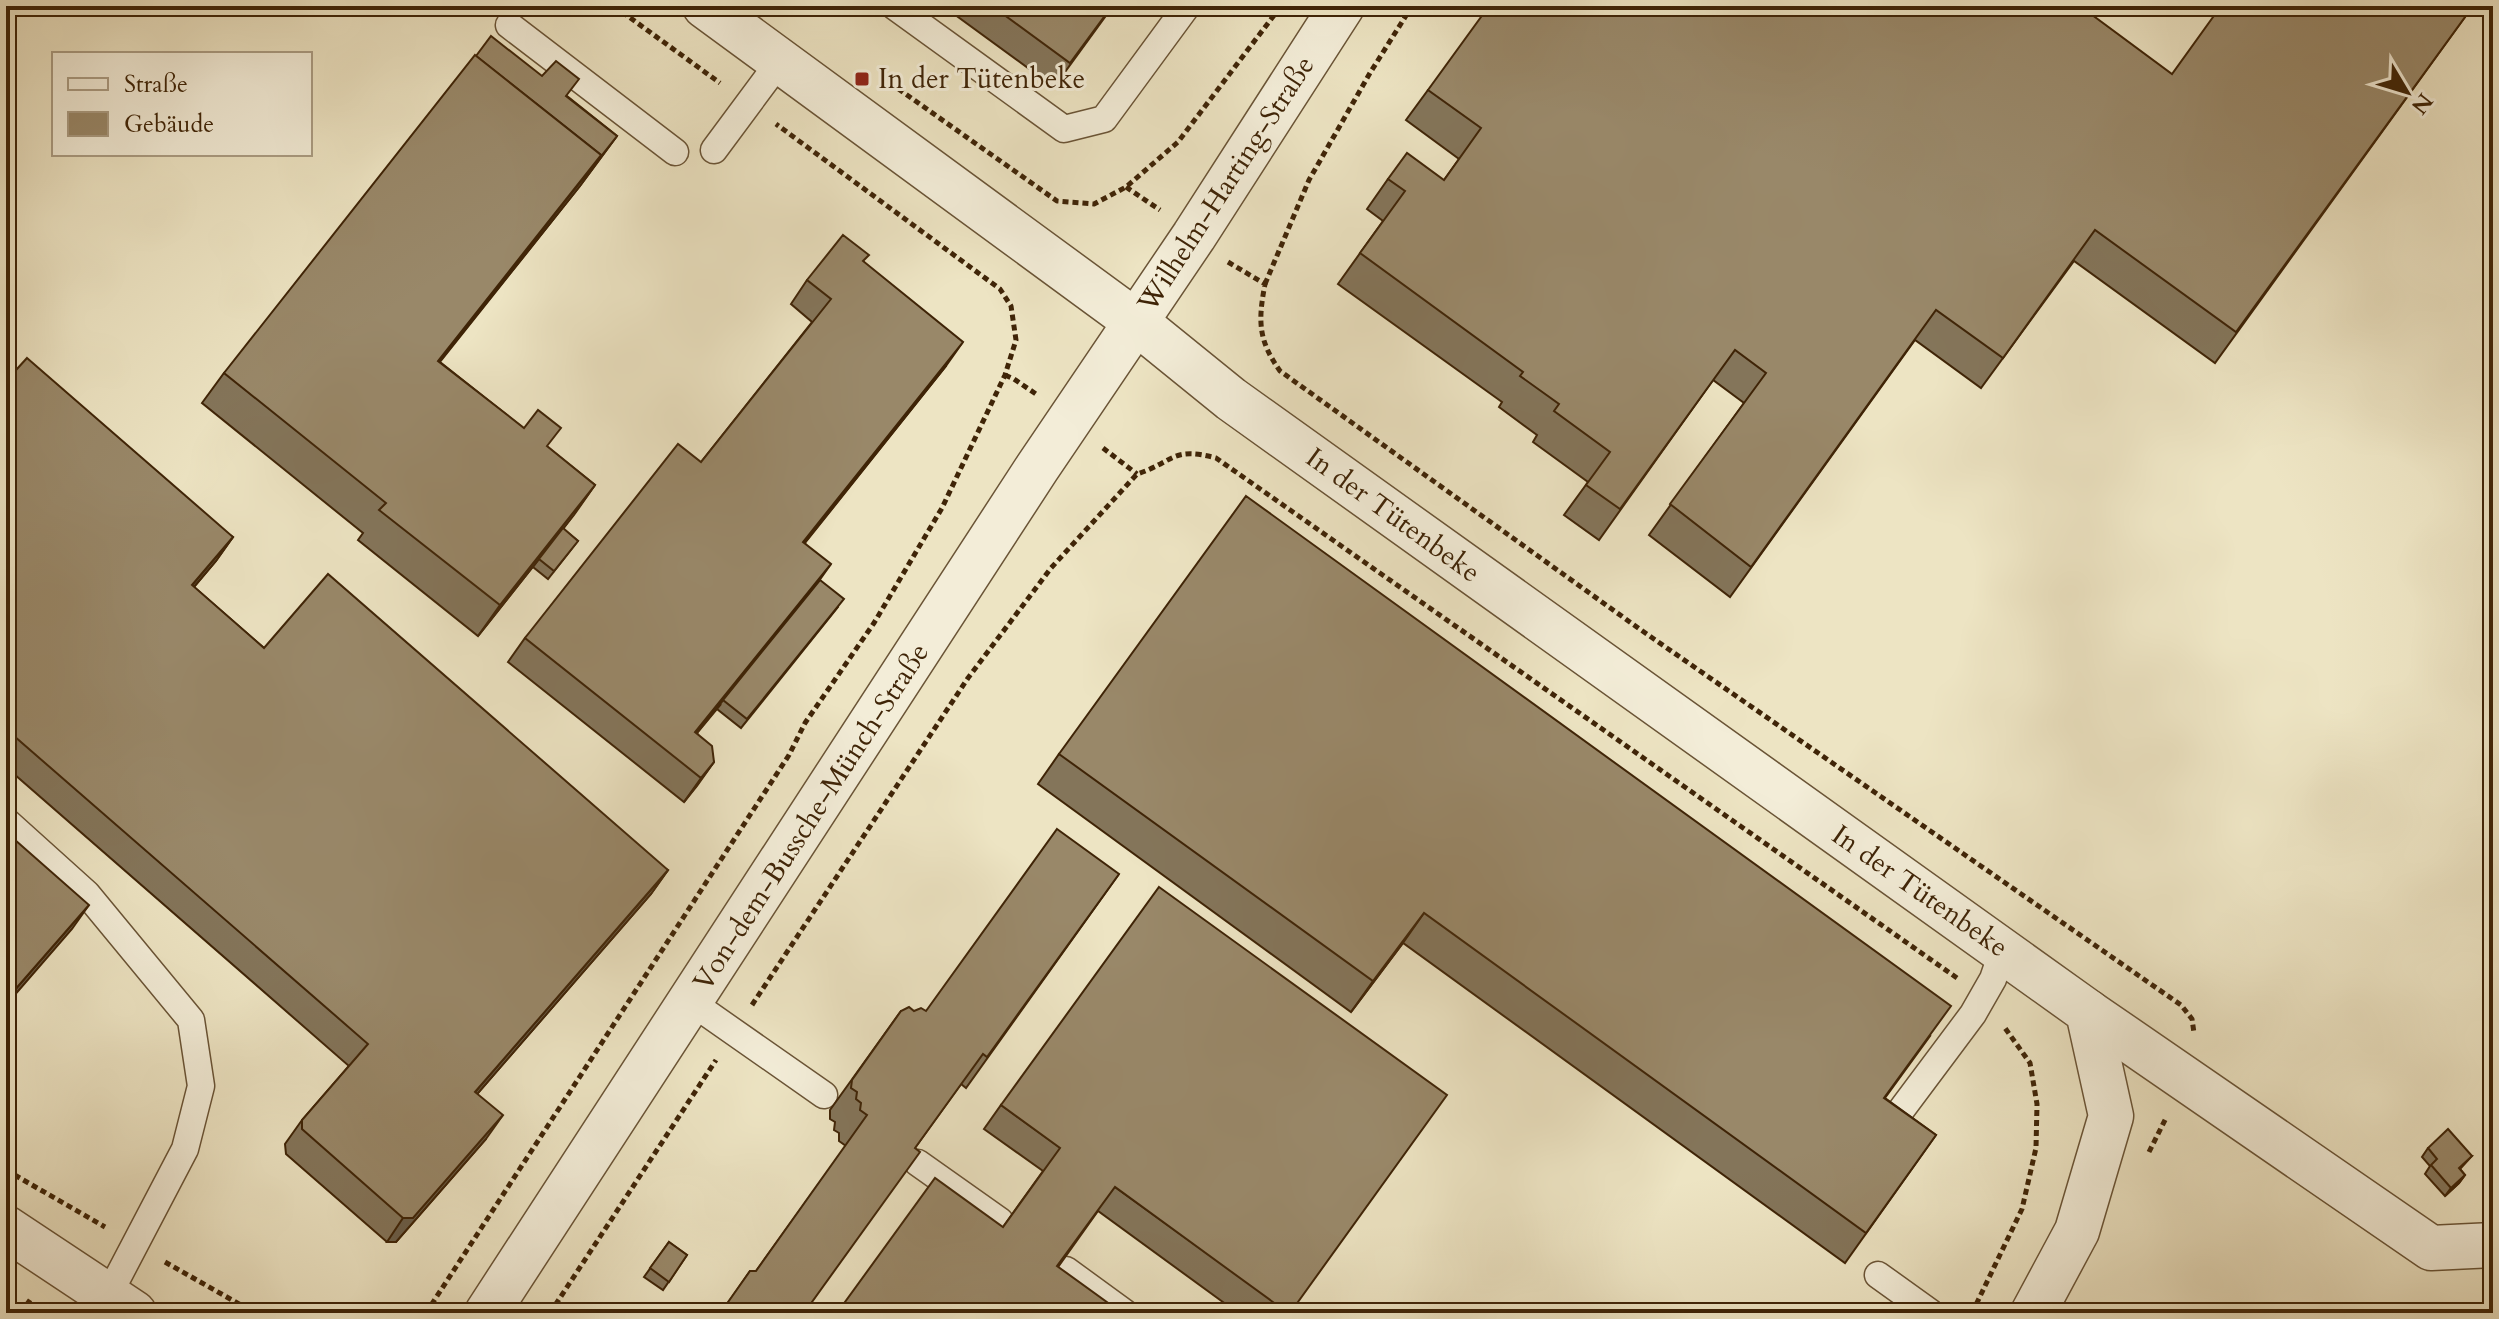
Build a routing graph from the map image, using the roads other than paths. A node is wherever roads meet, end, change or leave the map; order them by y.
1 (705, 6) edge
2 (894, 6) edge
3 (1187, 6) edge
4 (1342, 6) edge
5 (509, 25) dead end
6 (780, 61) junction
7 (714, 150) dead end
8 (675, 152) dead end
9 (1136, 322) junction
10 (6, 821) edge
11 (2003, 950) junction
12 (691, 1002) junction
13 (2088, 1012) junction
14 (824, 1095) dead end
15 (1887, 1129) edge
16 (918, 1163) edge
17 (1000, 1221) edge
18 (6, 1228) edge
19 (2493, 1245) edge
20 (1066, 1270) edge
21 (1878, 1275) dead end
22 (121, 1304) edge
23 (487, 1313) edge
24 (1125, 1313) edge
25 (1931, 1313) edge
26 (2033, 1313) edge

1 - 6 street, In der Tütenbeke
2 - 3 lane
4 - 9 street, Wilhelm-Harting-Straße
5 - 8 lane
6 - 7 lane
6 - 9 street, In der Tütenbeke
9 - 11 street, In der Tütenbeke
9 - 12 street, Von-dem-Bussche-Münch-Straße
10 - 22 lane
11 - 13 street, In der Tütenbeke
11 - 15 lane
12 - 14 lane
12 - 23 street, Von-dem-Bussche-Münch-Straße
13 - 19 street, In der Tütenbeke
13 - 26 street
16 - 17 lane
18 - 22 street
20 - 24 lane
21 - 25 lane

